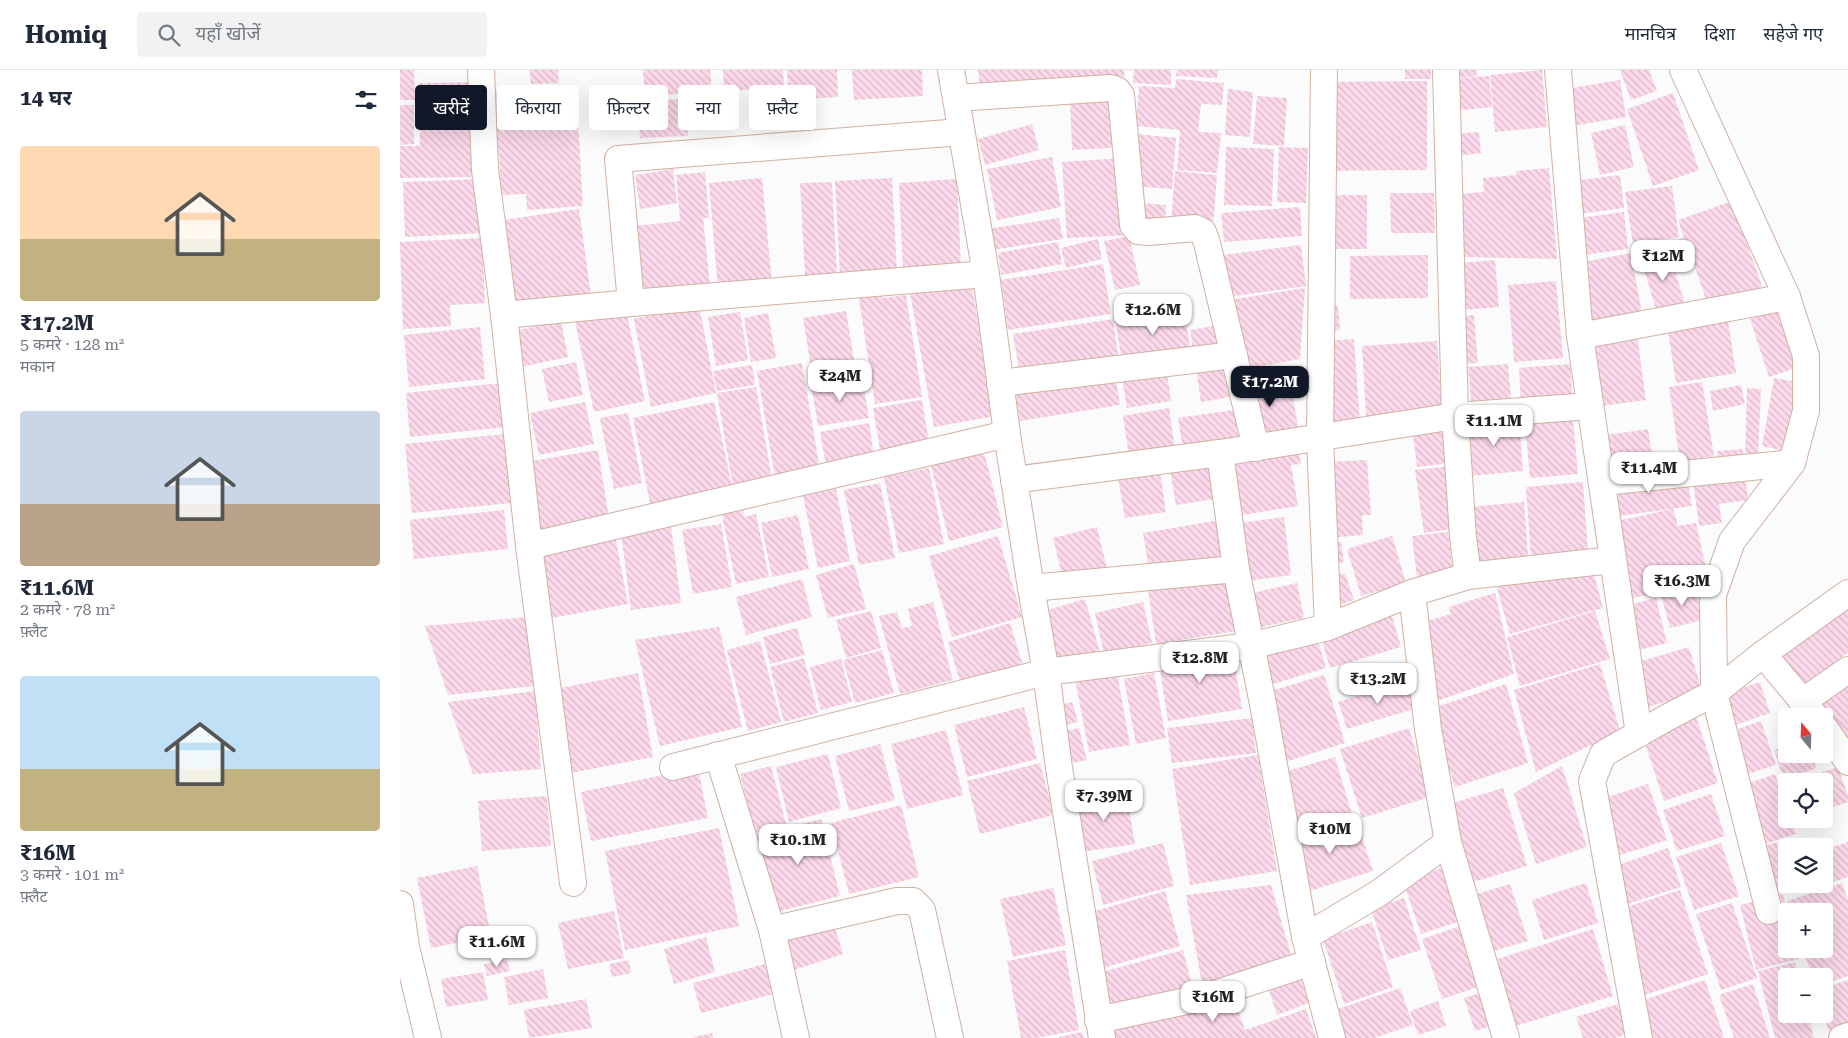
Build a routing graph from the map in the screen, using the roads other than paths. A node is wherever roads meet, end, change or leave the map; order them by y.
1 (481, 70) edge
2 (951, 70) edge
3 (1324, 70) edge
4 (1446, 70) edge
5 (1558, 70) edge
6 (1683, 70) edge
7 (956, 98) junction
8 (961, 132) junction
9 (986, 274) junction
10 (1787, 297) junction
11 (631, 303) junction
12 (504, 315) junction
13 (1580, 336) junction
14 (1234, 355) junction
15 (1000, 383) junction
16 (1590, 406) junction
17 (1455, 416) junction
18 (1007, 434) junction
19 (1320, 438) junction
20 (1256, 448) junction
21 (1220, 453) junction
22 (1792, 462) junction
23 (1014, 480) junction
24 (1602, 482) junction
25 (529, 546) junction
26 (1612, 560) junction
27 (1236, 569) junction
28 (1468, 576) junction
29 (1031, 588) junction
30 (1412, 593) junction
31 (1848, 593) edge
32 (1328, 627) junction
33 (1250, 646) junction
34 (1763, 654) junction
35 (1848, 670) edge
36 (1046, 672) junction
37 (1714, 694) junction
38 (1808, 708) edge
39 (1810, 708) edge
40 (1638, 734) junction
41 (1833, 740) edge
42 (718, 755) junction
43 (1848, 762) edge
44 (673, 767) dead end
45 (1448, 842) junction
46 (573, 883) dead end
47 (400, 904) edge
48 (1769, 911) dead end
49 (772, 930) junction
50 (1306, 937) junction
51 (403, 948) edge
52 (1312, 962) junction
53 (1100, 1029) edge
54 (1848, 1036) edge
55 (428, 1038) edge
56 (796, 1038) edge
57 (950, 1038) edge
58 (1332, 1038) edge
59 (1506, 1038) edge
60 (1639, 1038) edge
61 (1842, 1038) edge

1 - 12 street
2 - 7 street
3 - 19 street
4 - 17 street
5 - 13 street
6 - 10 street
7 - 8 street
7 - 14 street
8 - 9 street
8 - 11 street
9 - 11 street
9 - 15 street
10 - 13 street
10 - 22 street
11 - 12 street
12 - 25 street
13 - 16 street
14 - 15 street
14 - 20 street
15 - 18 street
16 - 17 street
16 - 24 street
17 - 19 street
17 - 28 street
18 - 23 street
18 - 25 street
19 - 20 street
19 - 32 street
20 - 21 street
21 - 23 street
21 - 27 street
22 - 24 street
22 - 37 street
23 - 29 street
24 - 26 street
25 - 46 street
26 - 28 street
26 - 40 street
27 - 29 street
27 - 33 street
28 - 30 street
29 - 36 street
30 - 32 street
30 - 45 street
31 - 34 street
32 - 33 street
33 - 36 street
33 - 50 street
34 - 37 street
34 - 38 street
35 - 39 street
36 - 42 street
36 - 53 street
37 - 40 street
37 - 48 street
40 - 60 street
41 - 43 street
42 - 44 street
42 - 49 street
45 - 50 street
45 - 59 street
47 - 51 street
49 - 56 street
49 - 57 street
50 - 52 street
51 - 55 street
52 - 53 street
52 - 58 street
54 - 61 street

